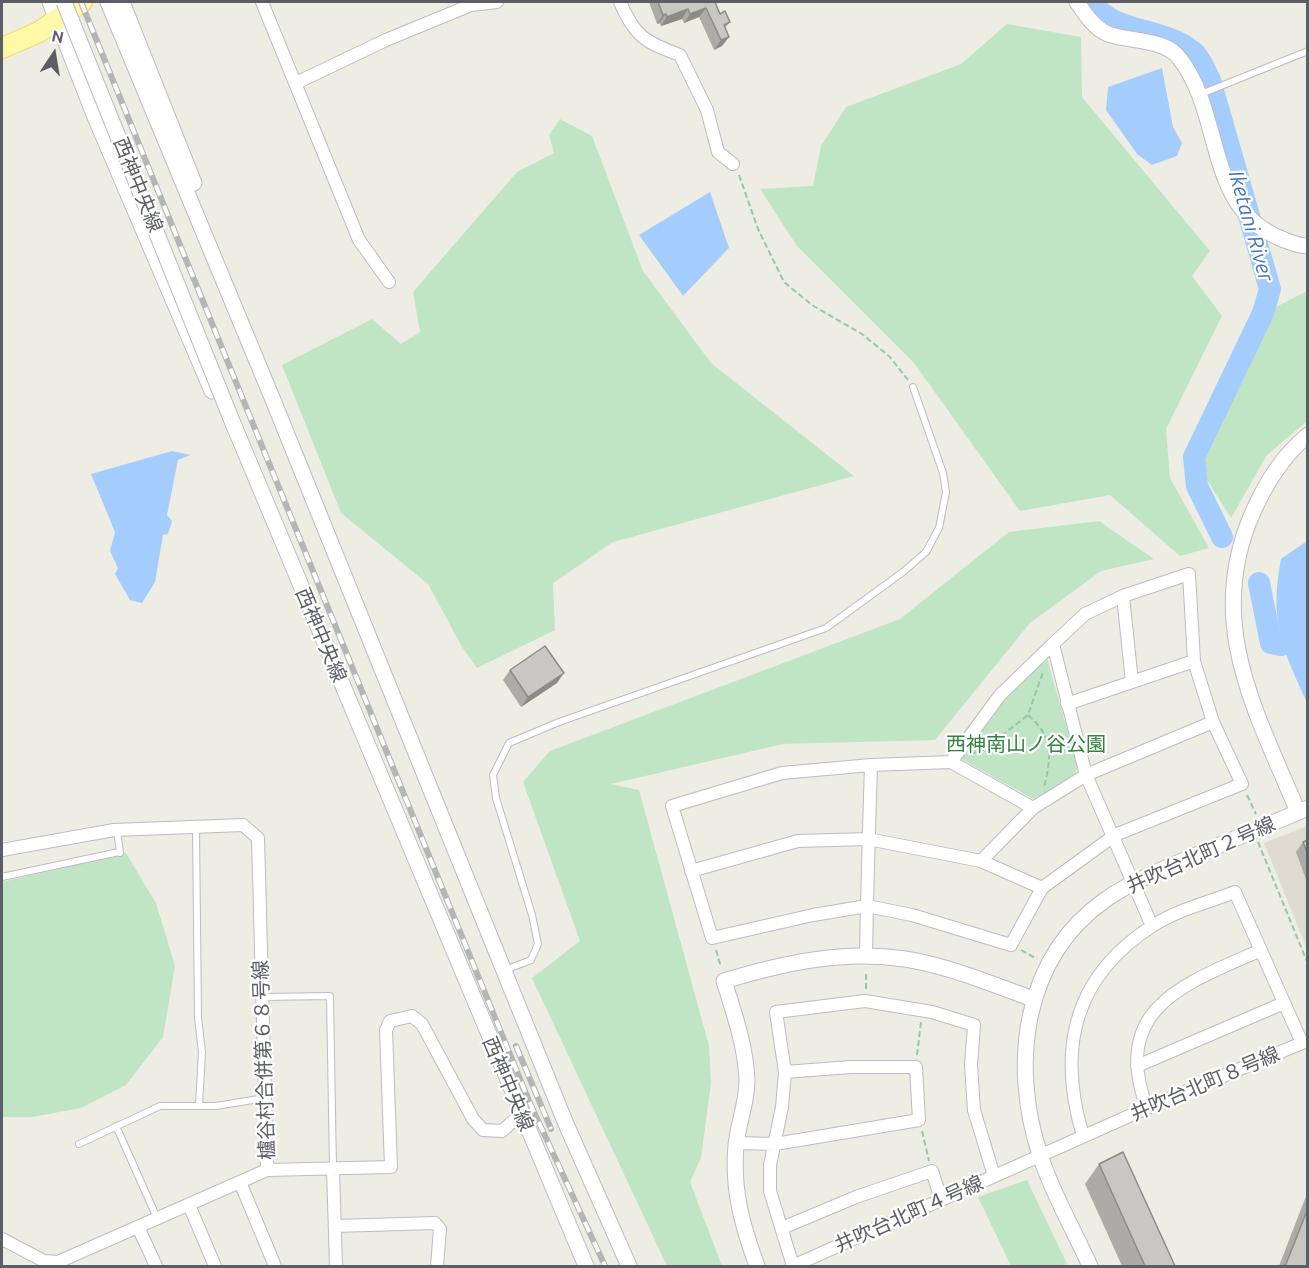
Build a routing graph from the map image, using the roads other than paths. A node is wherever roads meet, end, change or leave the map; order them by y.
1 (82, 2) edge
2 (108, 2) edge
3 (122, 2) edge
4 (262, 2) edge
5 (497, 2) edge
6 (620, 2) edge
7 (1077, 2) edge
8 (470, 3) edge
9 (57, 7) edge
10 (2, 48) edge
11 (1308, 51) edge
12 (296, 83) junction
13 (1201, 94) junction
14 (733, 164) road end
15 (1308, 246) edge
16 (389, 282) dead end
17 (913, 387) road end
18 (1308, 435) edge
19 (325, 528) junction
20 (284, 546) junction
21 (1123, 596) junction
22 (1053, 644) junction
23 (1194, 661) junction
24 (1132, 682) junction
25 (1067, 704) junction
26 (1213, 722) junction
27 (951, 762) junction
28 (871, 765) junction
29 (1086, 774) junction
30 (1033, 808) junction
31 (1303, 810) edge
32 (196, 827) junction
33 (117, 830) junction
34 (1115, 835) junction
35 (868, 839) junction
36 (2, 850) edge
37 (981, 861) junction
38 (691, 871) junction
39 (2, 877) edge
40 (1134, 882) junction
41 (1042, 888) junction
42 (867, 906) junction
43 (1152, 926) junction
44 (1261, 950) junction
45 (866, 956) junction
46 (503, 971) junction
47 (262, 997) junction
48 (1032, 999) junction
49 (1284, 1004) junction
50 (1137, 1066) junction
51 (785, 1072) junction
52 (265, 1098) junction
53 (200, 1105) junction
54 (1147, 1108) junction
55 (520, 1115) junction
56 (116, 1126) junction
57 (1083, 1136) junction
58 (736, 1143) junction
59 (79, 1144) dead end
60 (775, 1144) junction
61 (1040, 1156) junction
62 (333, 1169) junction
63 (267, 1170) junction
64 (994, 1176) junction
65 (240, 1182) junction
66 (941, 1199) junction
67 (189, 1205) junction
68 (157, 1218) junction
69 (334, 1226) junction
70 (138, 1227) junction
71 (782, 1228) junction
72 (2, 1239) edge
73 (57, 1264) edge
74 (156, 1266) edge
75 (214, 1266) edge
76 (275, 1266) edge
77 (336, 1266) edge
78 (437, 1266) edge
79 (586, 1266) edge
80 (629, 1266) edge
81 (757, 1266) edge
82 (1090, 1266) edge

1 - 9 main road
2 - 19 street, 西神中央線
3 - 19 street
4 - 12 street
5 - 8 street
6 - 14 street
7 - 13 street
8 - 12 street
9 - 10 main road
9 - 20 street, 西神中央線, bridge
9 - 20 street
11 - 13 lane
12 - 16 street
13 - 15 street
17 - 46 lane
18 - 31 street
19 - 46 street, 西神中央線
20 - 55 street, 西神中央線
21 - 22 street
21 - 23 street
21 - 24 street
22 - 25 street
22 - 27 street
23 - 24 street
23 - 26 street
24 - 25 street
25 - 29 street
26 - 29 street
26 - 34 street
27 - 28 street
27 - 30 street
28 - 35 street
28 - 38 street
29 - 30 street
29 - 34 street
30 - 37 street
31 - 40 street, 井吹台北町２号線
32 - 33 street
32 - 47 street, 櫨谷村合併第６８号線
32 - 53 lane
33 - 36 street
33 - 39 lane
34 - 40 street
34 - 41 street
35 - 37 street
35 - 38 street
35 - 42 street
37 - 41 street
38 - 42 street
40 - 43 street
40 - 48 street, 井吹台北町２号線
41 - 42 street
42 - 45 street
43 - 44 street, 井吹台北町８号線
43 - 57 street, 井吹台北町８号線
44 - 49 street, 井吹台北町８号線
44 - 50 street
45 - 48 street
45 - 58 street
46 - 80 street, 西神中央線
47 - 52 street, 櫨谷村合併第６８号線
47 - 62 lane
48 - 61 street, 井吹台北町２号線
49 - 50 street
49 - 54 street, 井吹台北町８号線
50 - 54 street
51 - 60 street, 井吹台北町４号線
51 - 60 street
51 - 64 street, 井吹台北町４号線
52 - 53 lane
52 - 63 street, 櫨谷村合併第６８号線
53 - 56 lane
54 - 57 street, 井吹台北町８号線
55 - 62 street, 櫨谷村合併第６８号線
55 - 79 street, 西神中央線
56 - 59 lane
56 - 68 lane
57 - 61 street, 井吹台北町８号線
58 - 60 street
58 - 81 street
60 - 71 street, 井吹台北町４号線
61 - 64 street, 井吹台北町４号線
61 - 82 street, 井吹台北町２号線
62 - 63 street, 櫨谷村合併第６８号線
62 - 69 street
63 - 65 street
64 - 66 street, 井吹台北町４号線
65 - 67 street
65 - 76 street
66 - 71 street
66 - 71 street, 井吹台北町４号線
67 - 68 street
67 - 75 street
68 - 70 street
69 - 77 street
69 - 78 street
70 - 73 street
70 - 74 street
72 - 73 street

